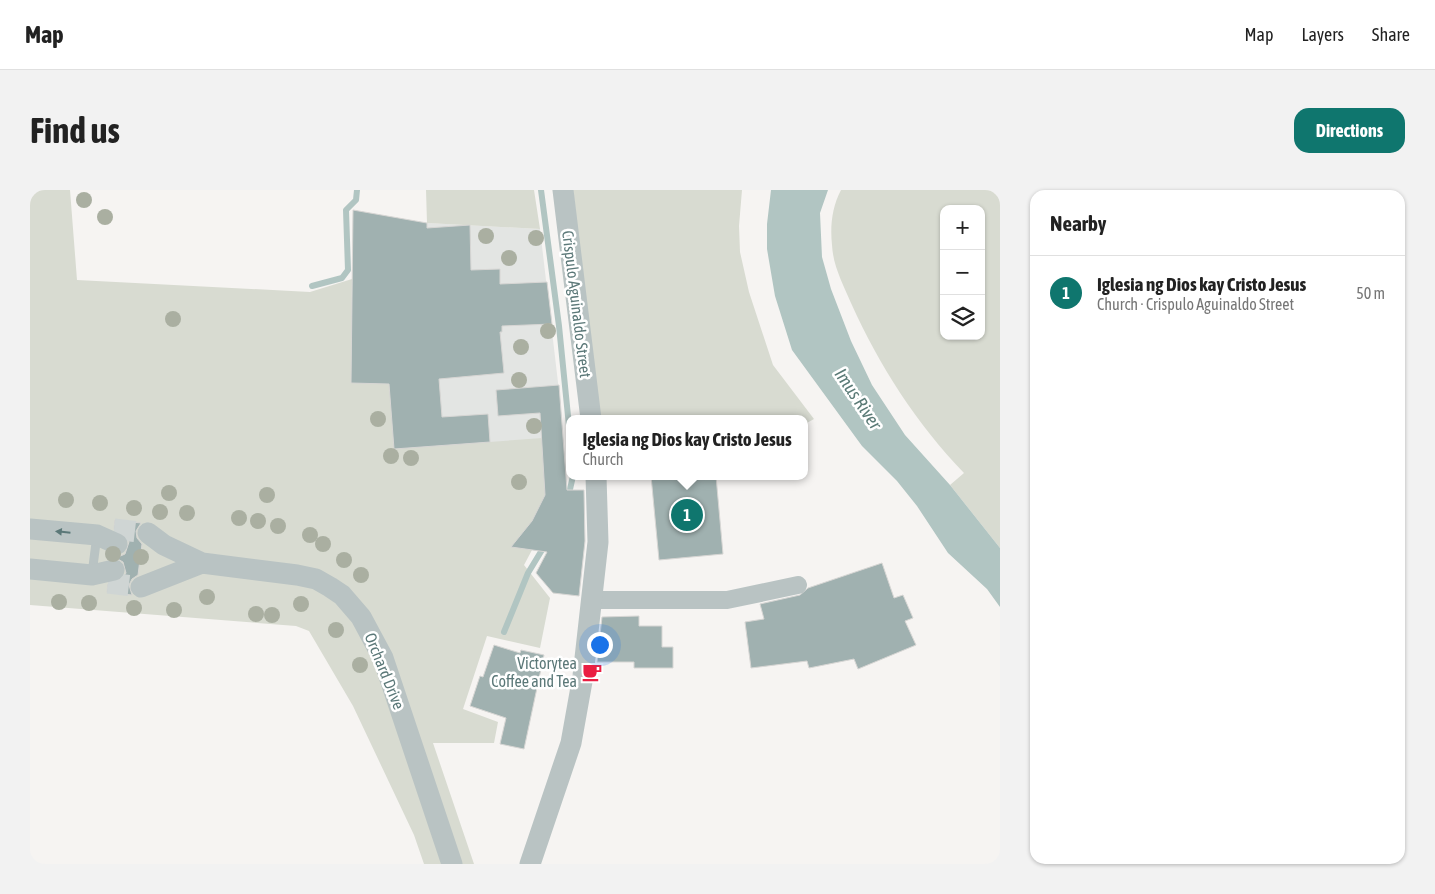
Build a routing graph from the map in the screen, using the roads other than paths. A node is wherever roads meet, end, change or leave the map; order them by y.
1 (563, 190) edge
2 (591, 415) edge
3 (596, 480) edge
4 (30, 529) edge
5 (110, 536) joint
6 (151, 541) tunnel mouth
7 (202, 563) junction
8 (30, 569) edge
9 (105, 576) joint
10 (140, 580) tunnel mouth
11 (798, 585) dead end
12 (593, 600) junction
13 (452, 864) edge
14 (530, 864) edge

1 - 2 street, Crispulo Aguinaldo Street
3 - 12 street
5 -> 4 street
5 - 9 lane
6 - 7 street, Orchard Drive
7 - 10 street, Orchard Drive
7 - 13 street, Orchard Drive
8 - 9 street
11 - 12 street
12 - 14 street

